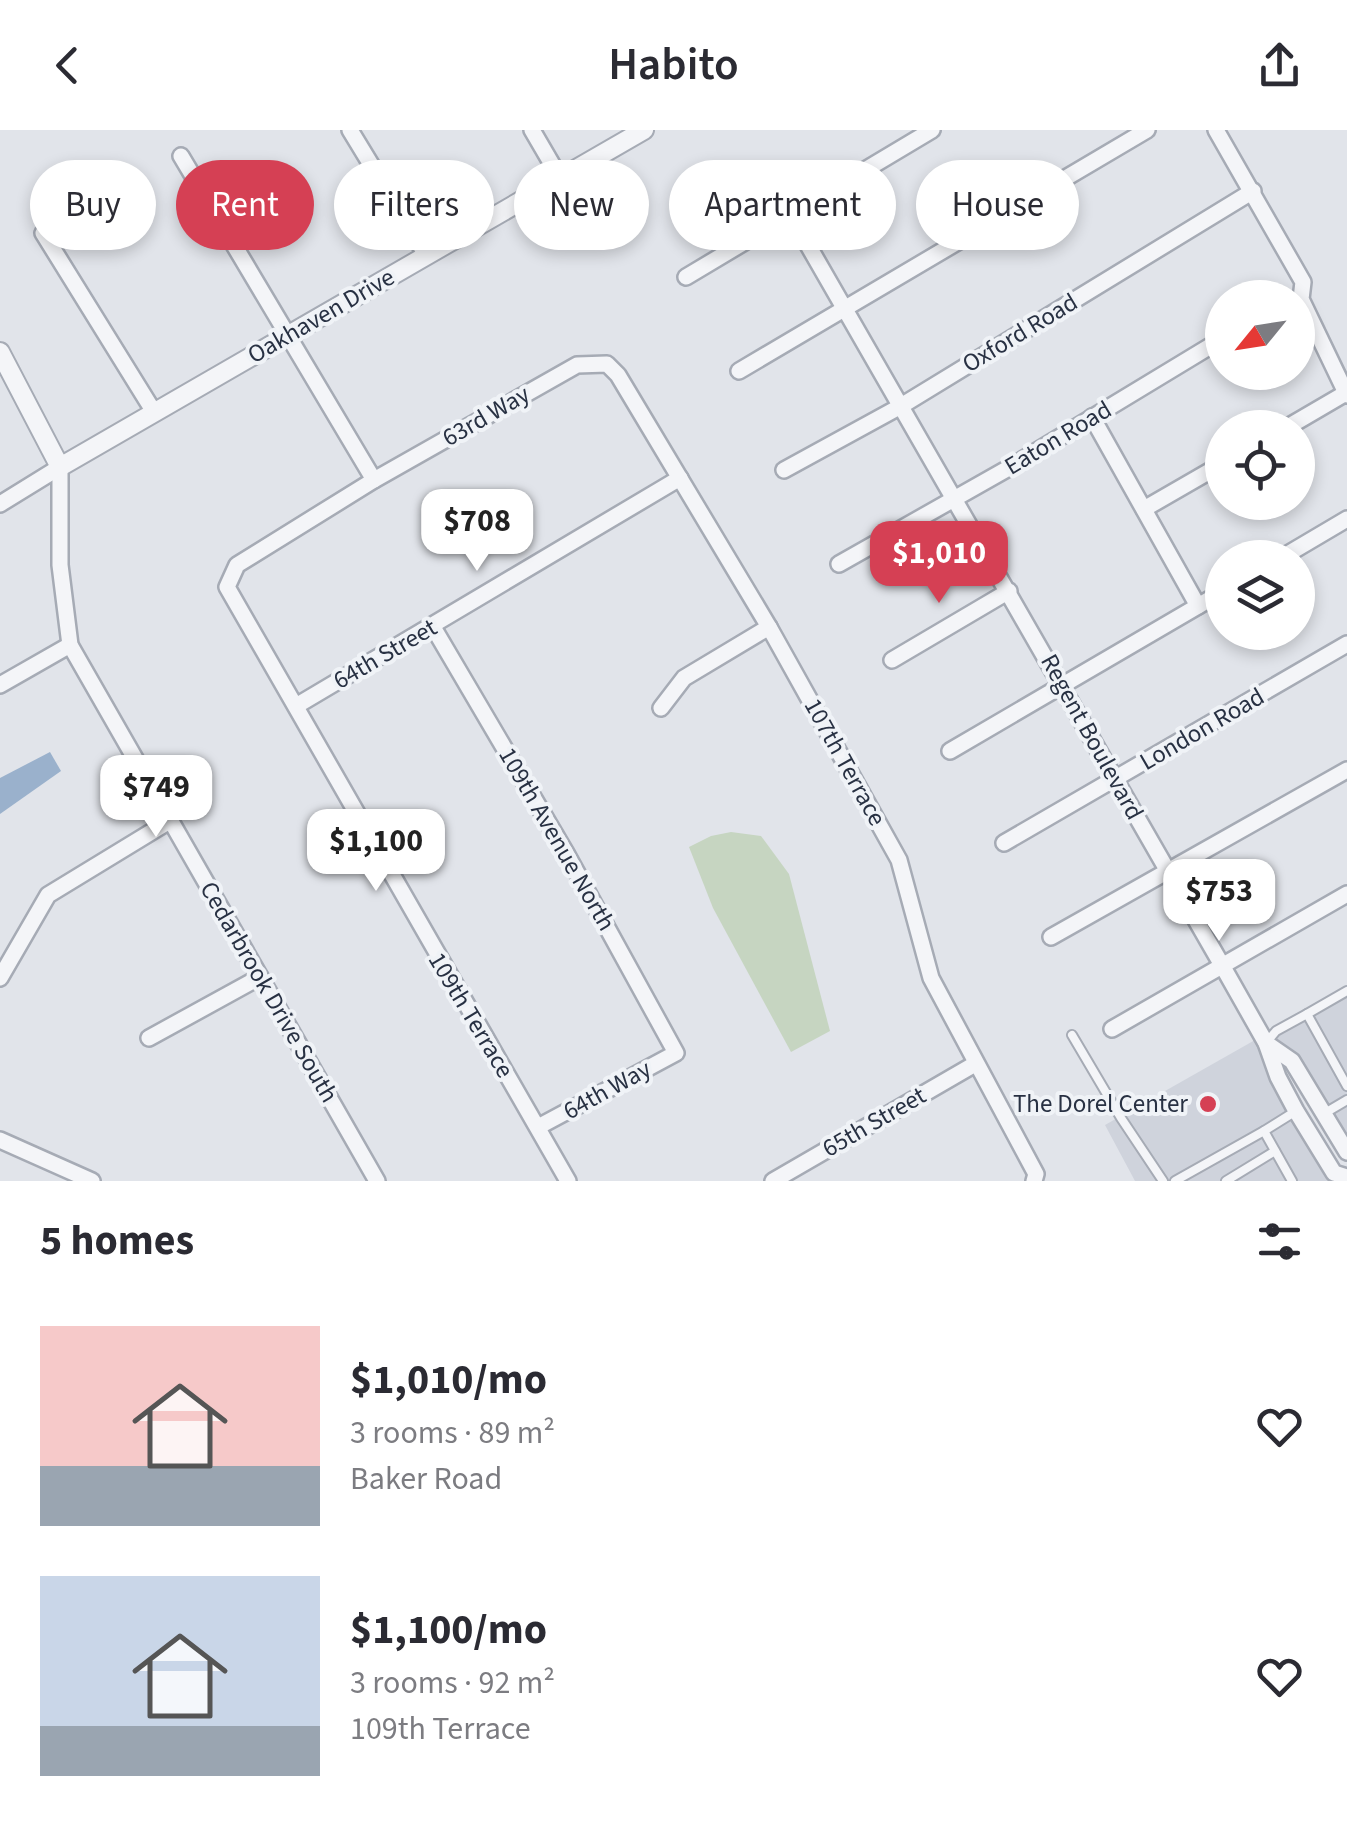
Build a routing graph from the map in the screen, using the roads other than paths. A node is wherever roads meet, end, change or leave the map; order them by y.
1 (350, 130) edge
2 (532, 130) edge
3 (644, 130) edge
4 (932, 130) edge
5 (1147, 130) edge
6 (1216, 130) edge
7 (181, 156) dead end
8 (550, 160) edge
9 (592, 160) edge
10 (882, 160) edge
11 (1253, 191) junction
12 (514, 204) edge
13 (54, 250) edge
14 (731, 250) edge
15 (812, 250) edge
16 (426, 254) junction
17 (686, 277) dead end
18 (1302, 280) edge
19 (846, 309) junction
20 (1315, 331) edge
21 (286, 336) junction
22 (1205, 348) edge
23 (0, 352) edge
24 (607, 364) joint
25 (738, 371) dead end
26 (1346, 394) edge
27 (900, 406) junction
28 (154, 412) junction
29 (1315, 412) edge
30 (1092, 417) junction
31 (60, 467) junction
32 (784, 470) dead end
33 (1205, 474) edge
34 (680, 478) junction
35 (374, 480) junction
36 (952, 499) junction
37 (0, 504) edge
38 (1144, 509) junction
39 (1347, 519) edge
40 (1312, 540) edge
41 (839, 564) dead end
42 (228, 587) joint
43 (1009, 591) junction
44 (1205, 602) edge
45 (1198, 606) junction
46 (433, 626) junction
47 (768, 627) junction
48 (1347, 644) edge
49 (70, 646) junction
50 (892, 660) dead end
51 (0, 685) edge
52 (1063, 685) junction
53 (296, 706) junction
54 (661, 708) dead end
55 (950, 751) dead end
56 (1347, 770) edge
57 (1116, 780) junction
58 (170, 820) junction
59 (1004, 844) dead end
60 (1168, 873) junction
61 (1347, 894) edge
62 (1052, 937) dead end
63 (1223, 967) junction
64 (260, 977) junction
65 (0, 978) edge
66 (1347, 991) edge
67 (1307, 1014) junction
68 (1112, 1029) dead end
69 (1072, 1035) dead end
70 (149, 1038) dead end
71 (1266, 1042) junction
72 (676, 1053) joint
73 (975, 1064) junction
74 (1347, 1086) edge
75 (1347, 1100) edge
76 (1296, 1111) junction
77 (1324, 1114) junction
78 (538, 1127) junction
79 (1264, 1131) junction
80 (0, 1140) edge
81 (1275, 1151) junction
82 (1347, 1152) edge
83 (1347, 1177) edge
84 (92, 1181) edge
85 (378, 1181) edge
86 (568, 1181) edge
87 (772, 1181) edge
88 (1034, 1181) edge
89 (1162, 1181) edge
90 (1175, 1181) edge
91 (1226, 1181) edge
92 (1292, 1181) edge

1 - 16 street
2 - 8 street
3 - 9 street, Oakhaven Drive
4 - 10 street
5 - 19 street
6 - 11 street
7 - 21 street
11 - 18 street
11 - 27 street, Oxford Road
12 - 16 street, Oakhaven Drive
13 - 28 street
14 - 17 street
15 - 19 street, Regent Boulevard
16 - 21 street, Oakhaven Drive
19 - 25 street
19 - 27 street, Regent Boulevard
20 - 26 street
21 - 28 street, Oakhaven Drive
21 - 35 street
22 - 30 street, Eaton Road
23 - 31 street
24 - 34 street, 107th Terrace
24 - 35 street, 63rd Way
26 - 29 street
27 - 32 street, Oxford Road
27 - 36 street, Regent Boulevard
28 - 31 street, Oakhaven Drive
30 - 36 street, Eaton Road
30 - 38 street
31 - 37 street, Oakhaven Drive
31 - 49 street, Cedarbrook Drive South
33 - 38 street
34 - 46 street, 64th Street
34 - 47 street, 107th Terrace
35 - 42 street, 63rd Way
36 - 41 street, Eaton Road
36 - 43 street, Regent Boulevard
38 - 45 street
39 - 40 street
42 - 53 street, 109th Terrace
43 - 50 street
43 - 52 street, Regent Boulevard
44 - 45 street
45 - 52 street
46 - 53 street, 64th Street
46 - 72 street, 109th Avenue North
47 - 54 street
47 - 73 street, 107th Terrace
48 - 57 street, London Road
49 - 51 street
49 - 58 street, Cedarbrook Drive South
52 - 55 street
52 - 57 street, Regent Boulevard
53 - 78 street, 109th Terrace
56 - 60 street
57 - 59 street, London Road
57 - 60 street, Regent Boulevard
58 - 64 street, Cedarbrook Drive South
58 - 65 street
60 - 62 street
60 - 63 street, Regent Boulevard
61 - 63 street
63 - 68 street
63 - 71 street, Regent Boulevard
64 - 70 street
64 - 85 street, Cedarbrook Drive South
66 - 67 lane
67 - 71 lane
67 - 74 lane
69 - 89 lane
71 - 76 street, Regent Boulevard
71 - 77 street, Regent Boulevard
72 - 78 street, 64th Way
73 - 87 street, 65th Street
73 - 88 street, 107th Terrace
75 - 77 lane
76 - 79 lane
76 - 83 street, Regent Boulevard
77 - 82 street, Regent Boulevard
78 - 86 street, 109th Terrace
79 - 81 lane
79 - 90 lane
80 - 84 street
81 - 91 lane
81 - 92 lane

